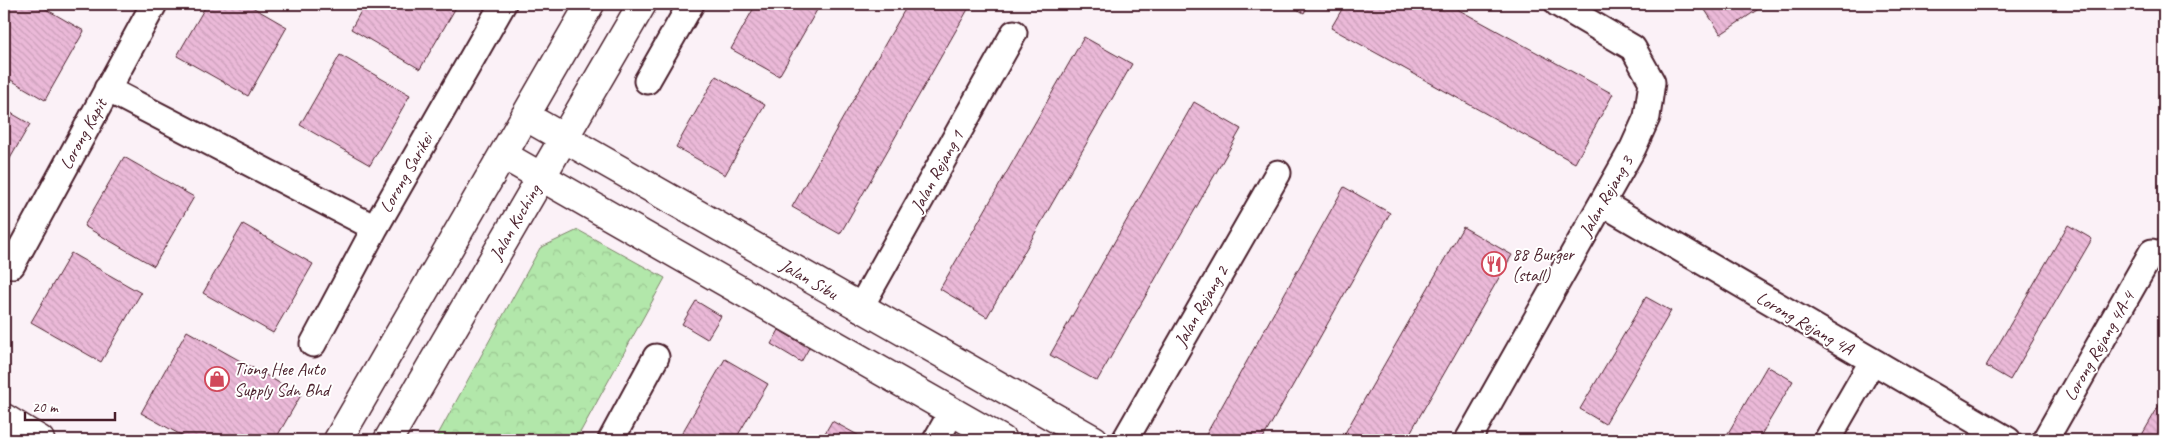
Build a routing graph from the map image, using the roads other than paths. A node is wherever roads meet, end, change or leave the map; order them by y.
1 (154, 4) edge
2 (503, 4) edge
3 (590, 4) edge
4 (642, 4) edge
5 (691, 4) edge
6 (1558, 4) edge
7 (1014, 33) dead end
8 (647, 81) dead end
9 (107, 90) junction
10 (525, 116) junction
11 (565, 139) junction
12 (502, 155) junction
13 (1278, 173) dead end
14 (542, 177) junction
15 (1602, 203) junction
16 (375, 228) junction
17 (2152, 252) dead end
18 (12, 265) dead end
19 (860, 308) junction
20 (313, 344) dead end
21 (656, 357) dead end
22 (1872, 362) junction
23 (952, 412) junction
24 (4, 418) edge
25 (40, 440) edge
26 (338, 440) edge
27 (388, 440) edge
28 (611, 440) edge
29 (936, 440) edge
30 (1002, 440) edge
31 (1094, 440) edge
32 (1125, 440) edge
33 (1468, 440) edge
34 (1827, 440) edge
35 (2008, 440) edge
36 (2045, 440) edge

1 - 9 street, Lorong Kapit
2 - 16 street, Lorong Sarikei
3 - 10 street
4 - 11 street, Jalan Kuching
5 - 8 street
6 - 15 street, Jalan Rejang 3
7 - 19 street, Jalan Rejang 1
9 - 16 street
9 - 18 street, Lorong Kapit
10 - 11 street, Jalan Sibu
10 - 12 street
11 - 14 street, Jalan Kuching
11 - 19 street, Jalan Sibu
12 - 14 street
12 - 26 street
13 - 32 street, Jalan Rejang 2
14 - 23 street
14 - 27 street, Jalan Kuching
15 - 22 street, Lorong Rejang 4A
15 - 33 street, Jalan Rejang 3
16 - 20 street, Lorong Sarikei
17 - 36 street, Lorong Rejang 4A-4
19 - 31 street, Jalan Sibu
21 - 28 street
22 - 34 street
22 - 35 street, Lorong Rejang 4A
23 - 29 street
23 - 30 street
24 - 25 street

